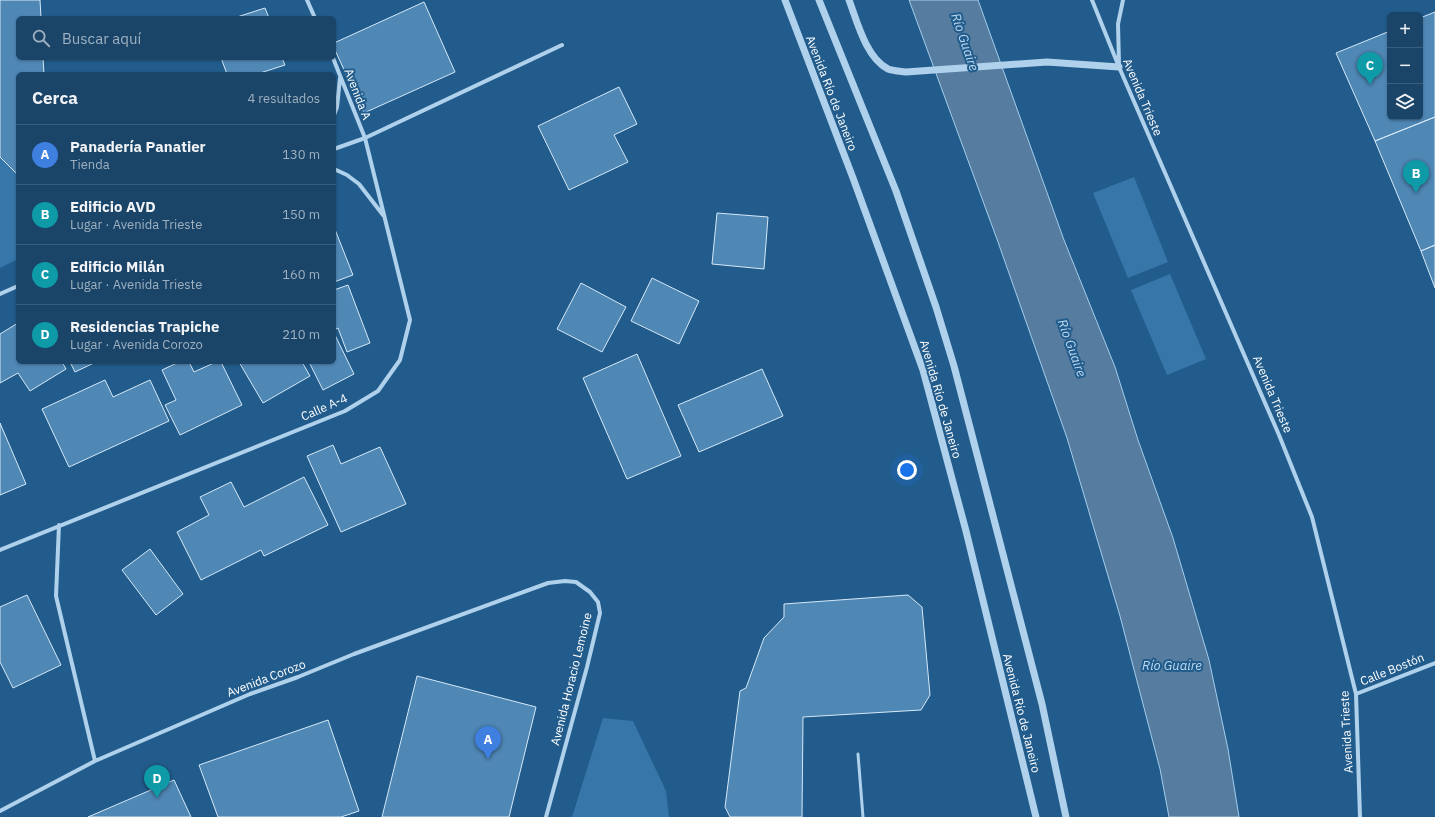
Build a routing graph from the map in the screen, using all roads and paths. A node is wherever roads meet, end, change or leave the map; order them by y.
1 (307, 0) edge
2 (785, 0) edge
3 (819, 0) edge
4 (849, 0) edge
5 (1092, 0) edge
6 (1123, 0) edge
7 (314, 16) edge
8 (562, 45) dead end
9 (334, 60) edge
10 (1119, 67) junction
11 (341, 76) junction
12 (336, 110) edge
13 (365, 138) junction
14 (336, 148) edge
15 (336, 170) edge
16 (384, 216) junction
17 (16, 287) edge
18 (0, 294) edge
19 (59, 526) junction
20 (0, 550) edge
21 (548, 583) joint
22 (1435, 663) edge
23 (1356, 694) junction
24 (858, 754) dead end
25 (95, 761) junction
26 (0, 811) edge
27 (546, 817) edge
28 (863, 817) edge
29 (1036, 817) edge
30 (1066, 817) edge
31 (1360, 817) edge

1 - 7 street
2 - 29 street, Avenida Río de Janeiro
3 - 30 street, Avenida Río de Janeiro
4 - 10 street
5 - 10 street, Avenida Trieste
6 - 10 street
8 - 13 street
9 - 11 street, Avenida A
10 - 23 street, Avenida Trieste
11 - 12 street
11 - 13 street, Avenida A
13 - 14 street
13 - 16 street, Calle A-4
15 - 16 street
16 - 19 street, Calle A-4
17 - 18 street
19 - 20 street, Calle A-4
19 - 25 street
21 - 25 street, Avenida Corozo
21 - 27 street, Avenida Horacio Lemoine
22 - 23 street, Calle Bostón
23 - 31 street, Avenida Trieste
24 - 28 lane
25 - 26 street, Avenida Corozo

